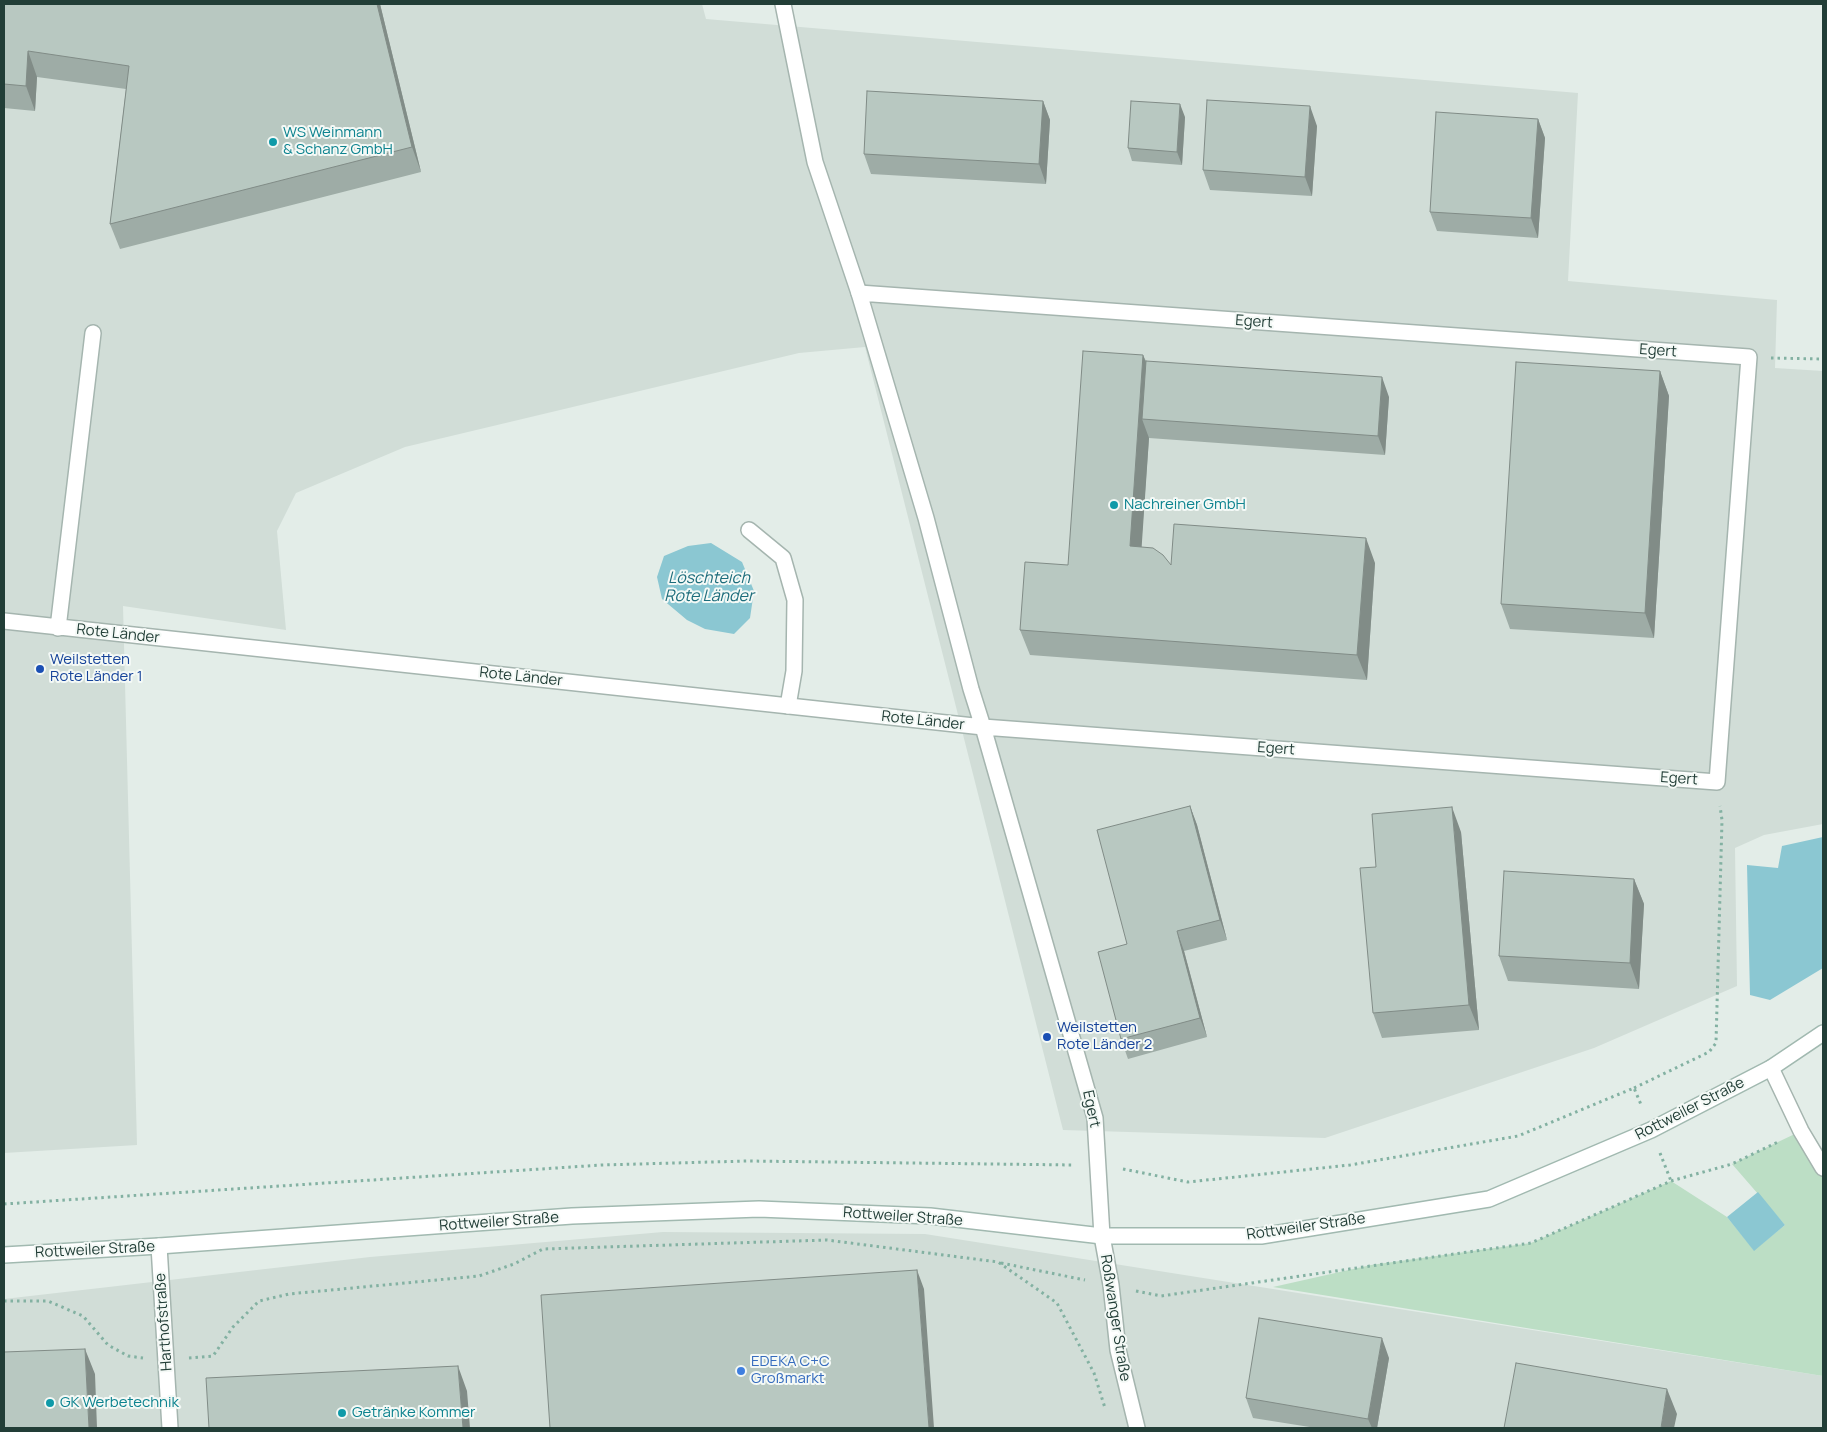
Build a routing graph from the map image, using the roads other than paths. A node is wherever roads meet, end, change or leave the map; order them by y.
1 (783, 4) edge
2 (859, 293) junction
3 (93, 333) dead end
4 (749, 530) dead end
5 (4, 621) edge
6 (58, 628) junction
7 (788, 706) junction
8 (983, 728) junction
9 (1823, 1033) edge
10 (1770, 1068) junction
11 (1823, 1168) edge
12 (1102, 1236) junction
13 (159, 1246) junction
14 (4, 1255) edge
15 (170, 1428) edge
16 (1136, 1428) edge

1 - 2 street
2 - 8 street, Egert
2 - 8 street, Egert
3 - 6 street, Rote Länder
4 - 7 street
5 - 6 street, Rote Länder
6 - 7 street, Rote Länder
7 - 8 street, Rote Länder
8 - 12 street, Egert
9 - 10 street, Rottweiler Straße
10 - 11 street
10 - 12 street, Rottweiler Straße
12 - 13 street, Rottweiler Straße
12 - 16 street, Roßwanger Straße
13 - 14 street, Rottweiler Straße
13 - 15 street, Harthofstraße

